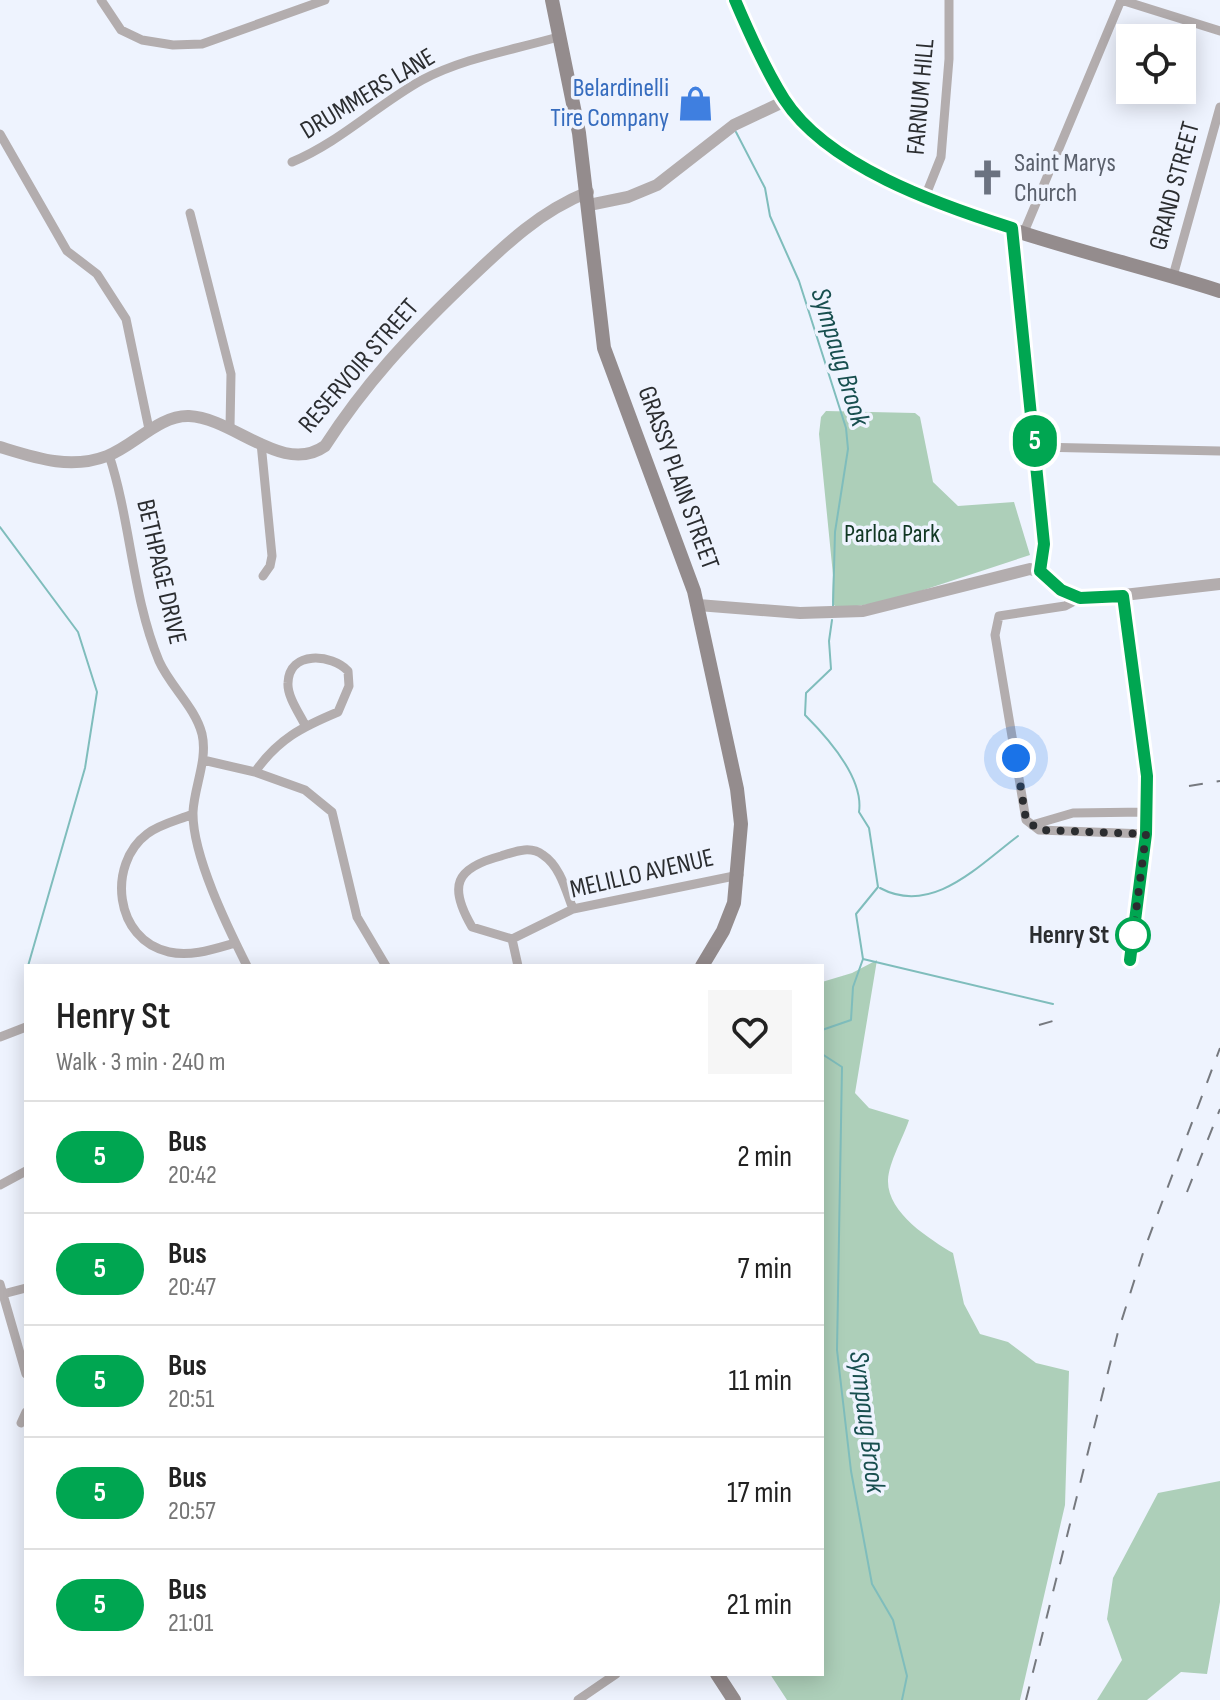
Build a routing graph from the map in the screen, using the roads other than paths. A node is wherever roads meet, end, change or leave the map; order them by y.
1 (101, 0) edge
2 (325, 0) edge
3 (552, 0) edge
4 (735, 0) edge
5 (949, 0) edge
6 (1121, 0) edge
7 (1220, 31) edge
8 (558, 37) junction
9 (785, 101) junction
10 (1220, 107) edge
11 (0, 134) edge
12 (292, 162) dead end
13 (925, 197) junction
14 (588, 199) junction
15 (190, 213) dead end
16 (1018, 230) junction
17 (1173, 276) junction
18 (1220, 291) edge
19 (230, 427) junction
20 (149, 429) junction
21 (261, 443) junction
22 (0, 447) edge
23 (1036, 447) junction
24 (1220, 451) edge
25 (109, 455) junction
26 (1040, 571) junction
27 (263, 576) dead end
28 (1220, 584) edge
29 (1123, 596) junction
30 (1080, 598) junction
31 (698, 605) junction
32 (305, 725) junction
33 (203, 760) junction
34 (255, 772) junction
35 (1146, 812) junction
36 (193, 814) junction
37 (1032, 825) junction
38 (1146, 834) junction
39 (739, 875) junction
40 (573, 909) junction
41 (512, 939) junction
42 (235, 943) junction
43 (1130, 960) dead end
44 (246, 964) edge
45 (385, 964) edge
46 (518, 964) edge
47 (703, 964) edge
48 (24, 1028) edge
49 (0, 1037) edge
50 (24, 1172) edge
51 (0, 1185) edge
52 (24, 1288) edge
53 (2, 1289) edge
54 (24, 1367) edge
55 (24, 1416) edge
56 (21, 1423) dead end
57 (613, 1676) edge
58 (718, 1676) edge
59 (578, 1700) edge
60 (734, 1700) edge

1 - 2 street
3 - 8 main road, GRASSY PLAIN STREET
4 - 9 main road
5 - 13 street, FARNUM HILL
6 - 7 street
6 - 16 street
8 - 12 street, DRUMMERS LANE
8 - 14 main road, GRASSY PLAIN STREET
9 - 13 main road
9 - 14 street, RESERVOIR STREET
10 - 17 street, GRAND STREET
11 - 20 street
13 - 16 main road
14 - 21 street, RESERVOIR STREET
14 - 31 main road, GRASSY PLAIN STREET
15 - 19 street
16 - 17 main road
16 - 23 street
17 - 18 main road
19 - 20 street, RESERVOIR STREET
19 - 21 street, RESERVOIR STREET
20 - 25 street, RESERVOIR STREET
21 - 27 street
22 - 25 street, RESERVOIR STREET
23 - 24 street
23 - 26 street
25 - 33 street, BETHPAGE DRIVE
26 - 30 street
26 - 31 street
28 - 29 street
29 - 30 street
29 - 35 street
30 - 37 street
31 - 39 main road, GRASSY PLAIN STREET
32 - 32 street
32 - 34 street
33 - 34 street
33 - 36 street, BETHPAGE DRIVE
34 - 45 street
35 - 37 street
35 - 38 street
36 - 42 street, BETHPAGE DRIVE
36 - 42 street
37 - 38 street
38 - 43 street
39 - 40 street, MELILLO AVENUE
39 - 47 main road, GRASSY PLAIN STREET
40 - 41 street, MELILLO AVENUE
40 - 41 street
41 - 46 street
42 - 44 street, BETHPAGE DRIVE
48 - 49 street
50 - 51 street
52 - 53 street
53 - 54 street
55 - 56 street
57 - 59 street
58 - 60 main road

